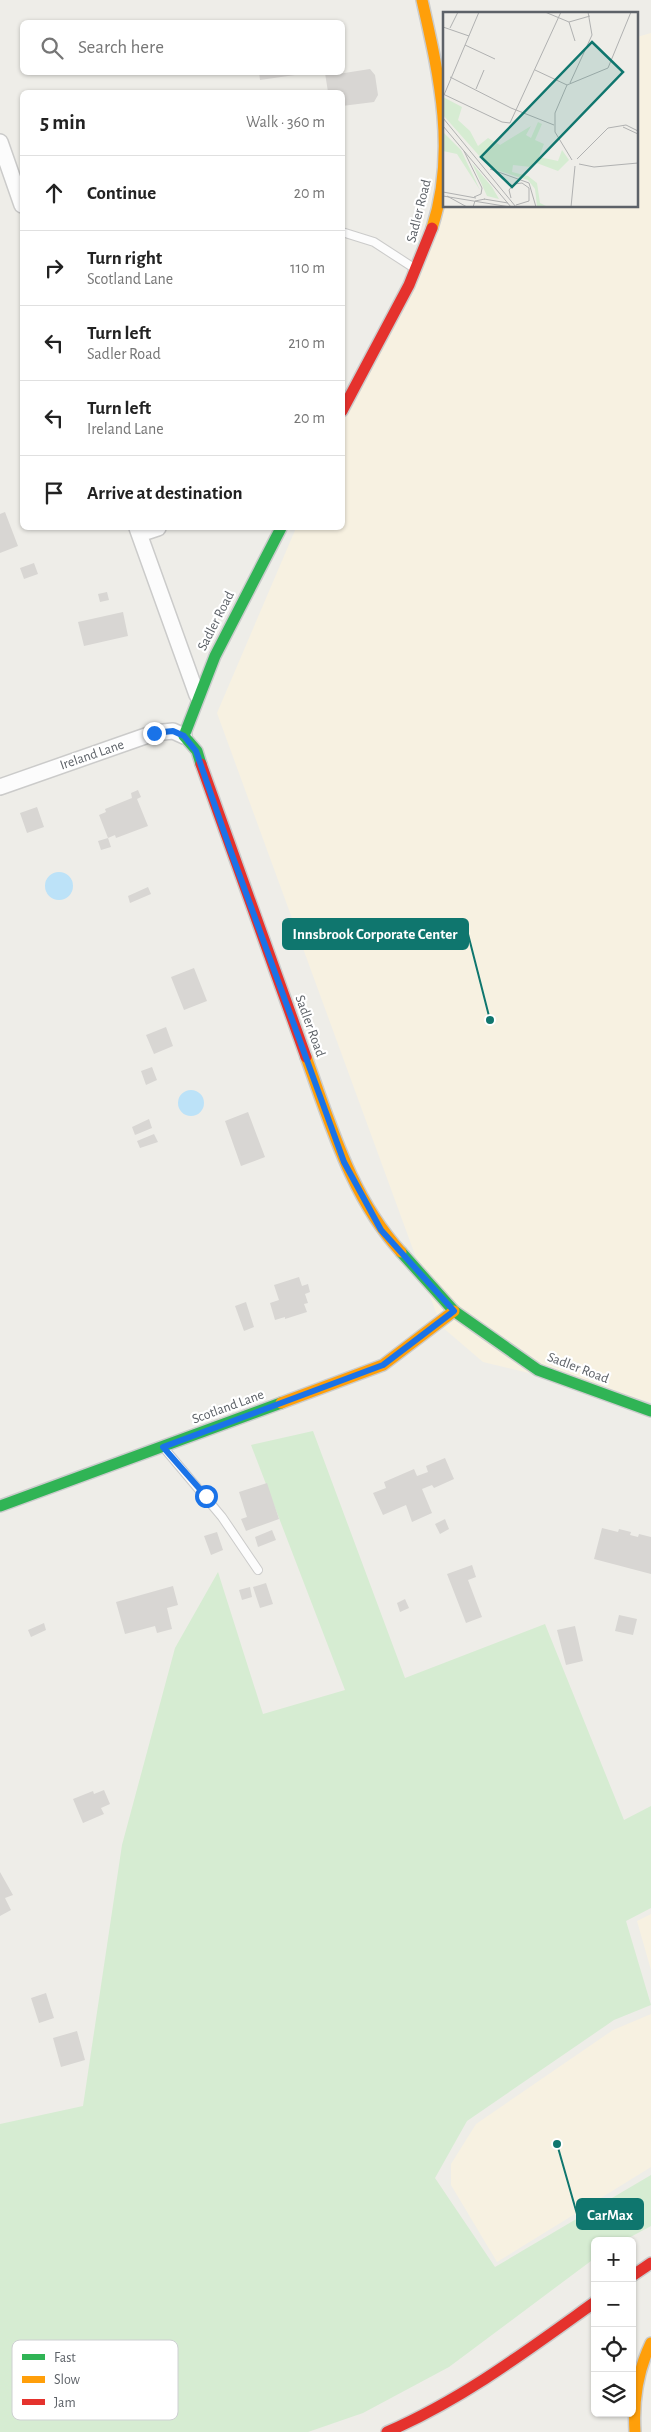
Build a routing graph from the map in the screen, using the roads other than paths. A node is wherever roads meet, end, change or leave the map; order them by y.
1 (422, 0) edge
2 (443, 114) edge
3 (0, 142) edge
4 (443, 171) edge
5 (20, 199) edge
6 (345, 233) edge
7 (416, 270) junction
8 (345, 405) edge
9 (280, 530) edge
10 (138, 531) edge
11 (197, 695) junction
12 (184, 736) junction
13 (0, 787) edge
14 (454, 1311) junction
15 (651, 1411) edge
16 (163, 1447) junction
17 (0, 1506) edge
18 (258, 1570) dead end
19 (651, 2262) edge
20 (636, 2273) edge
21 (591, 2305) edge
22 (651, 2343) edge
23 (387, 2432) edge
24 (635, 2432) edge

1 - 2 main road, Sadler Road
3 - 5 street
4 - 7 main road, Sadler Road
6 - 7 lane
7 - 8 main road, Sadler Road
9 - 11 main road, Sadler Road
10 - 11 street
11 - 12 main road, Sadler Road
12 - 13 street, Ireland Lane
12 - 14 main road, Sadler Road
14 - 15 main road, Sadler Road
14 - 16 main road, Scotland Lane
16 - 17 main road, Scotland Lane
16 - 18 lane
19 - 20 main road
21 - 23 main road
22 - 24 main road

